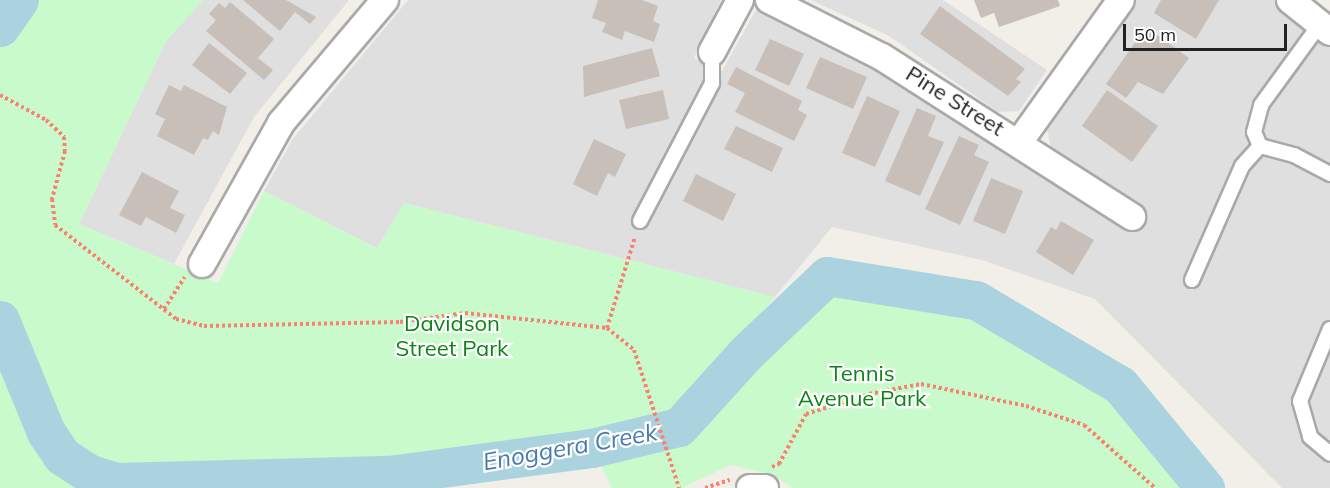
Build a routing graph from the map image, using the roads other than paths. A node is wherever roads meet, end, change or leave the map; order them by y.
1 (385, 0) edge
2 (741, 0) edge
3 (769, 0) edge
4 (1121, 0) edge
5 (1290, 0) edge
6 (1325, 28) edge
7 (712, 52) joint
8 (1020, 141) junction
9 (1260, 146) junction
10 (1330, 174) edge
11 (1132, 217) dead end
12 (640, 221) road end
13 (202, 264) road end
14 (1192, 280) dead end
15 (1330, 329) edge
16 (1330, 454) edge
17 (767, 478) edge
18 (744, 483) edge

1 - 13 street
2 - 7 street
3 - 8 street, Pine Street
4 - 8 street
5 - 6 street
6 - 9 lane
7 - 12 lane
8 - 11 street, Pine Street
9 - 10 lane
9 - 14 lane
15 - 16 lane
17 - 18 street

